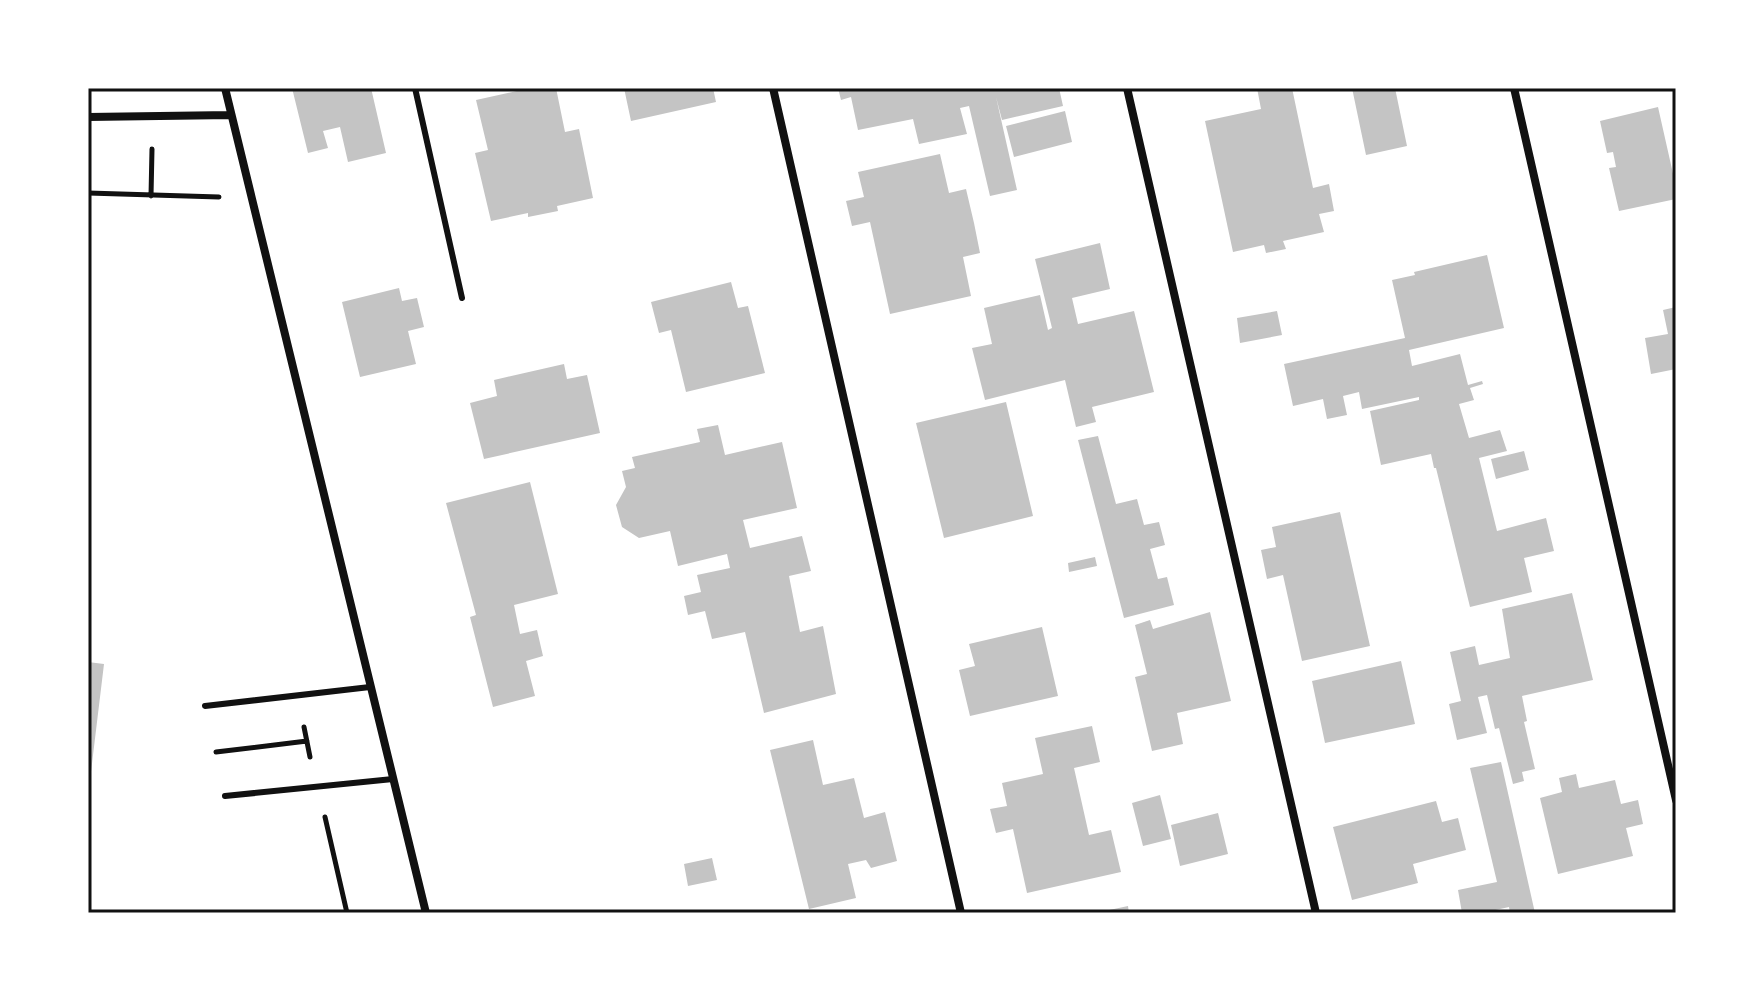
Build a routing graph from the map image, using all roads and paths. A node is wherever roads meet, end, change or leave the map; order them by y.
1 (225, 88) edge
2 (415, 88) edge
3 (773, 88) edge
4 (1127, 88) edge
5 (1514, 88) edge
6 (231, 115) junction
7 (88, 117) edge
8 (88, 193) edge
9 (252, 198) junction
10 (462, 298) dead end
11 (370, 687) junction
12 (205, 706) dead end
13 (307, 741) dead end
14 (216, 752) dead end
15 (393, 779) junction
16 (225, 796) dead end
17 (1676, 800) edge
18 (426, 913) edge
19 (961, 913) edge
20 (1316, 913) edge

1 - 6 street
2 - 10 lane
3 - 19 street
4 - 20 street
5 - 17 street
6 - 7 street
6 - 9 street
8 - 9 path
9 - 11 street
11 - 12 lane
11 - 15 street
13 - 14 path
15 - 16 lane
15 - 18 street

